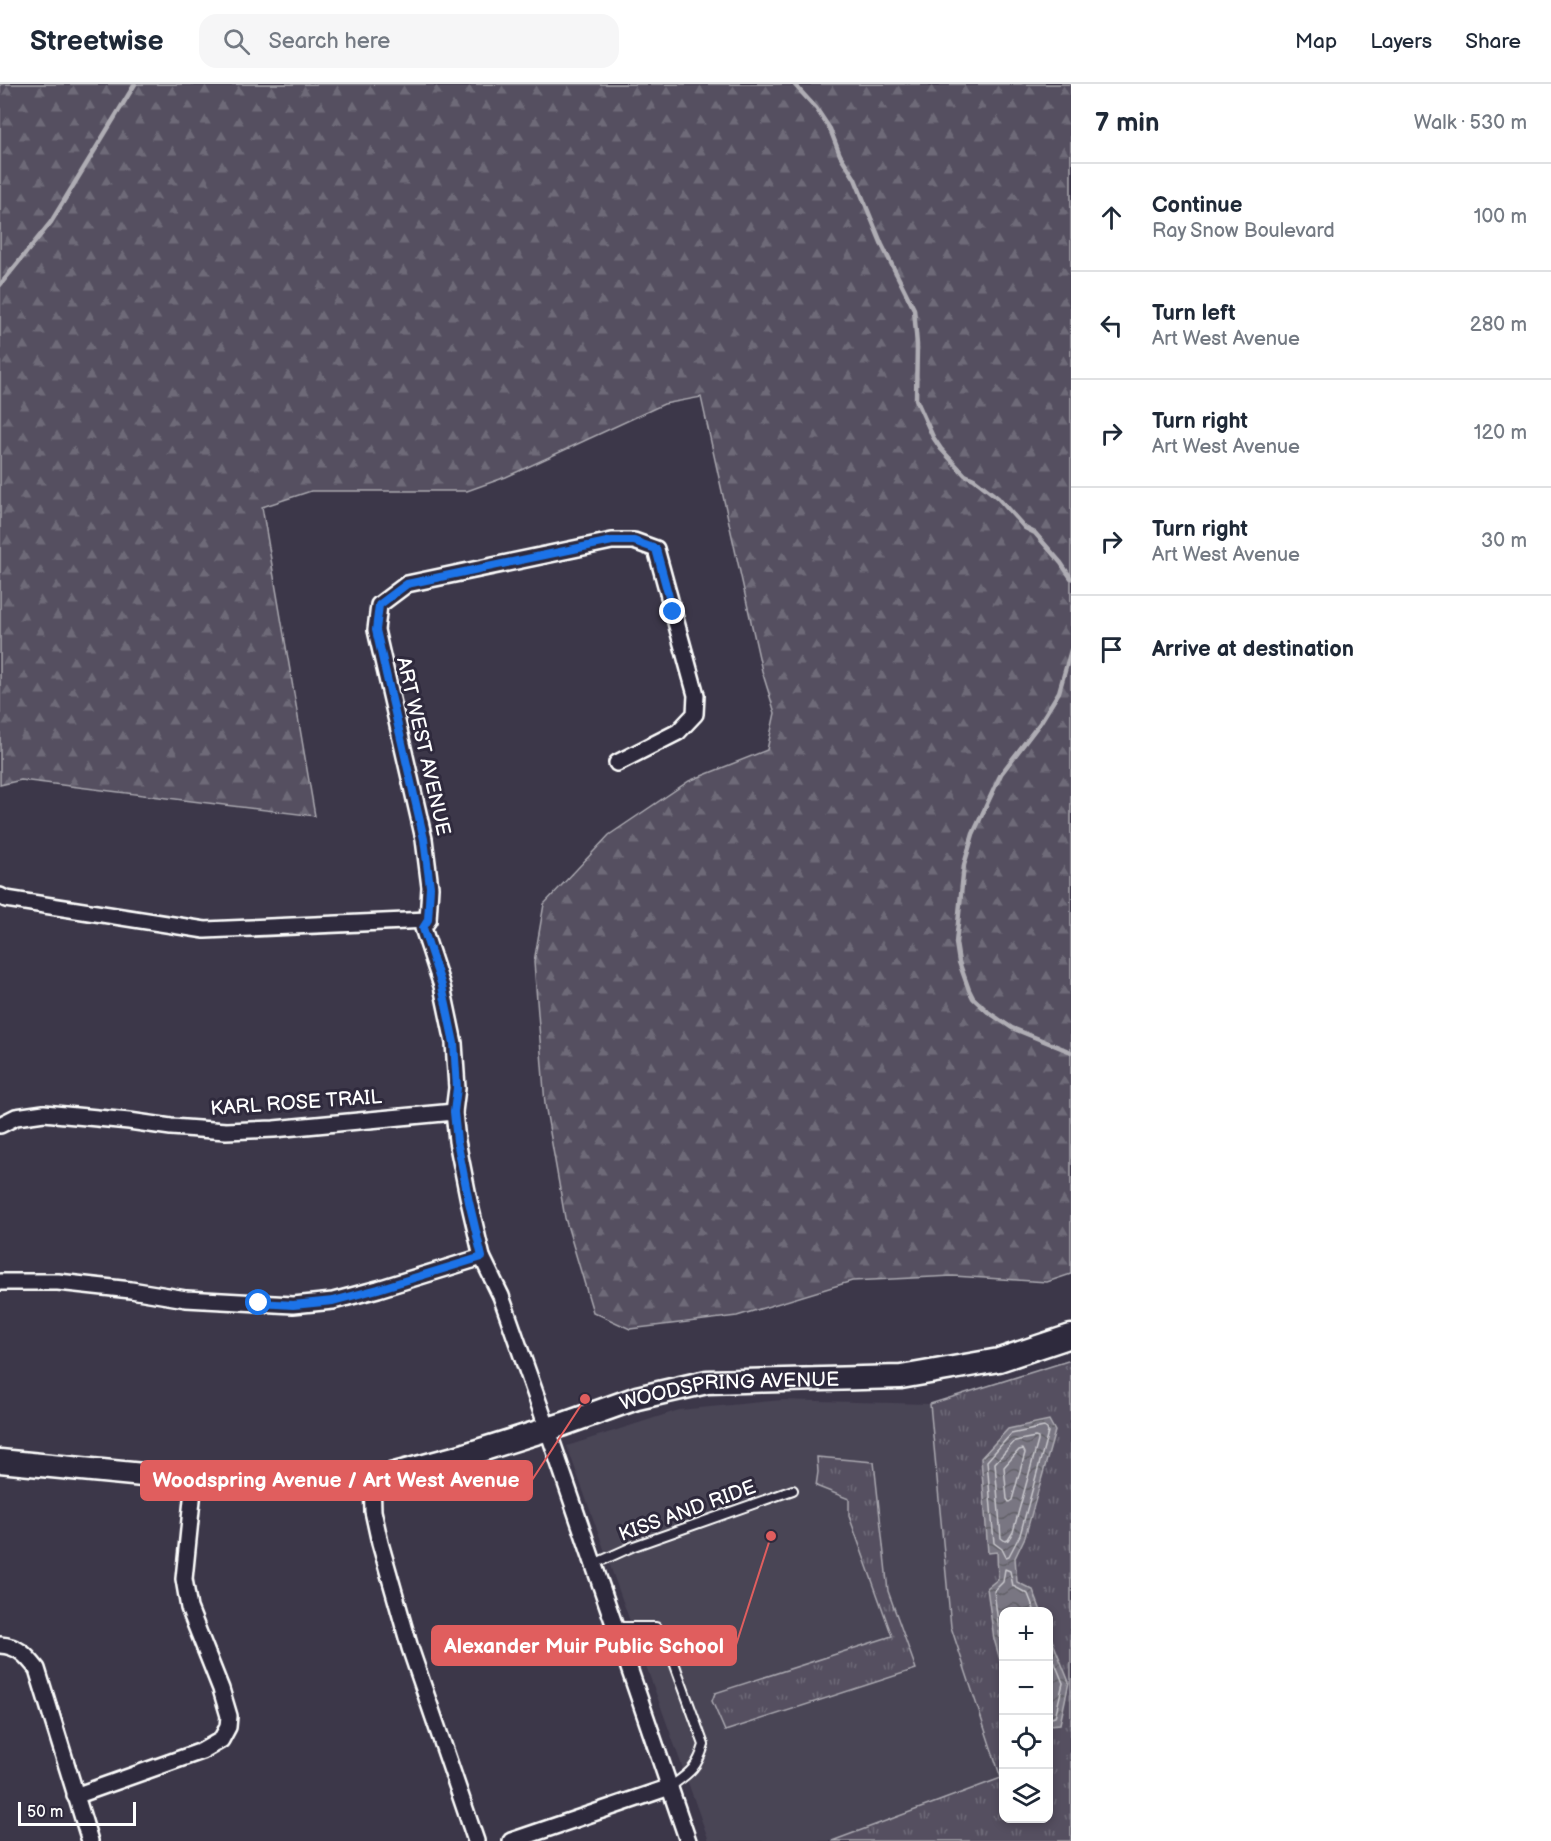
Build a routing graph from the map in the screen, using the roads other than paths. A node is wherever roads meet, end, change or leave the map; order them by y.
1 (617, 763) dead end
2 (0, 896) edge
3 (428, 920) junction
4 (454, 1112) junction
5 (0, 1125) edge
6 (482, 1257) junction
7 (0, 1282) edge
8 (1071, 1336) edge
9 (548, 1429) junction
10 (0, 1461) edge
11 (194, 1480) junction
12 (372, 1480) junction
13 (793, 1490) dead end
14 (594, 1564) junction
15 (616, 1627) junction
16 (0, 1645) edge
17 (670, 1787) junction
18 (75, 1796) junction
19 (90, 1841) edge
20 (476, 1841) edge
21 (511, 1841) edge
22 (688, 1841) edge

1 - 3 street, ART WEST AVENUE
2 - 3 street
3 - 4 street, ART WEST AVENUE
4 - 5 street, KARL ROSE TRAIL
4 - 6 street, ART WEST AVENUE
6 - 7 street
6 - 9 street, ART WEST AVENUE
8 - 9 street, WOODSPRING AVENUE
9 - 12 street, WOODSPRING AVENUE
9 - 14 street, ART WEST AVENUE
10 - 11 street, WOODSPRING AVENUE
11 - 12 street, WOODSPRING AVENUE
11 - 18 street
12 - 20 street
13 - 14 lane, KISS AND RIDE
14 - 15 street, ART WEST AVENUE
15 - 17 street, ART WEST AVENUE
15 - 17 lane
16 - 18 street
17 - 21 street
17 - 22 street, ART WEST AVENUE
18 - 19 street

